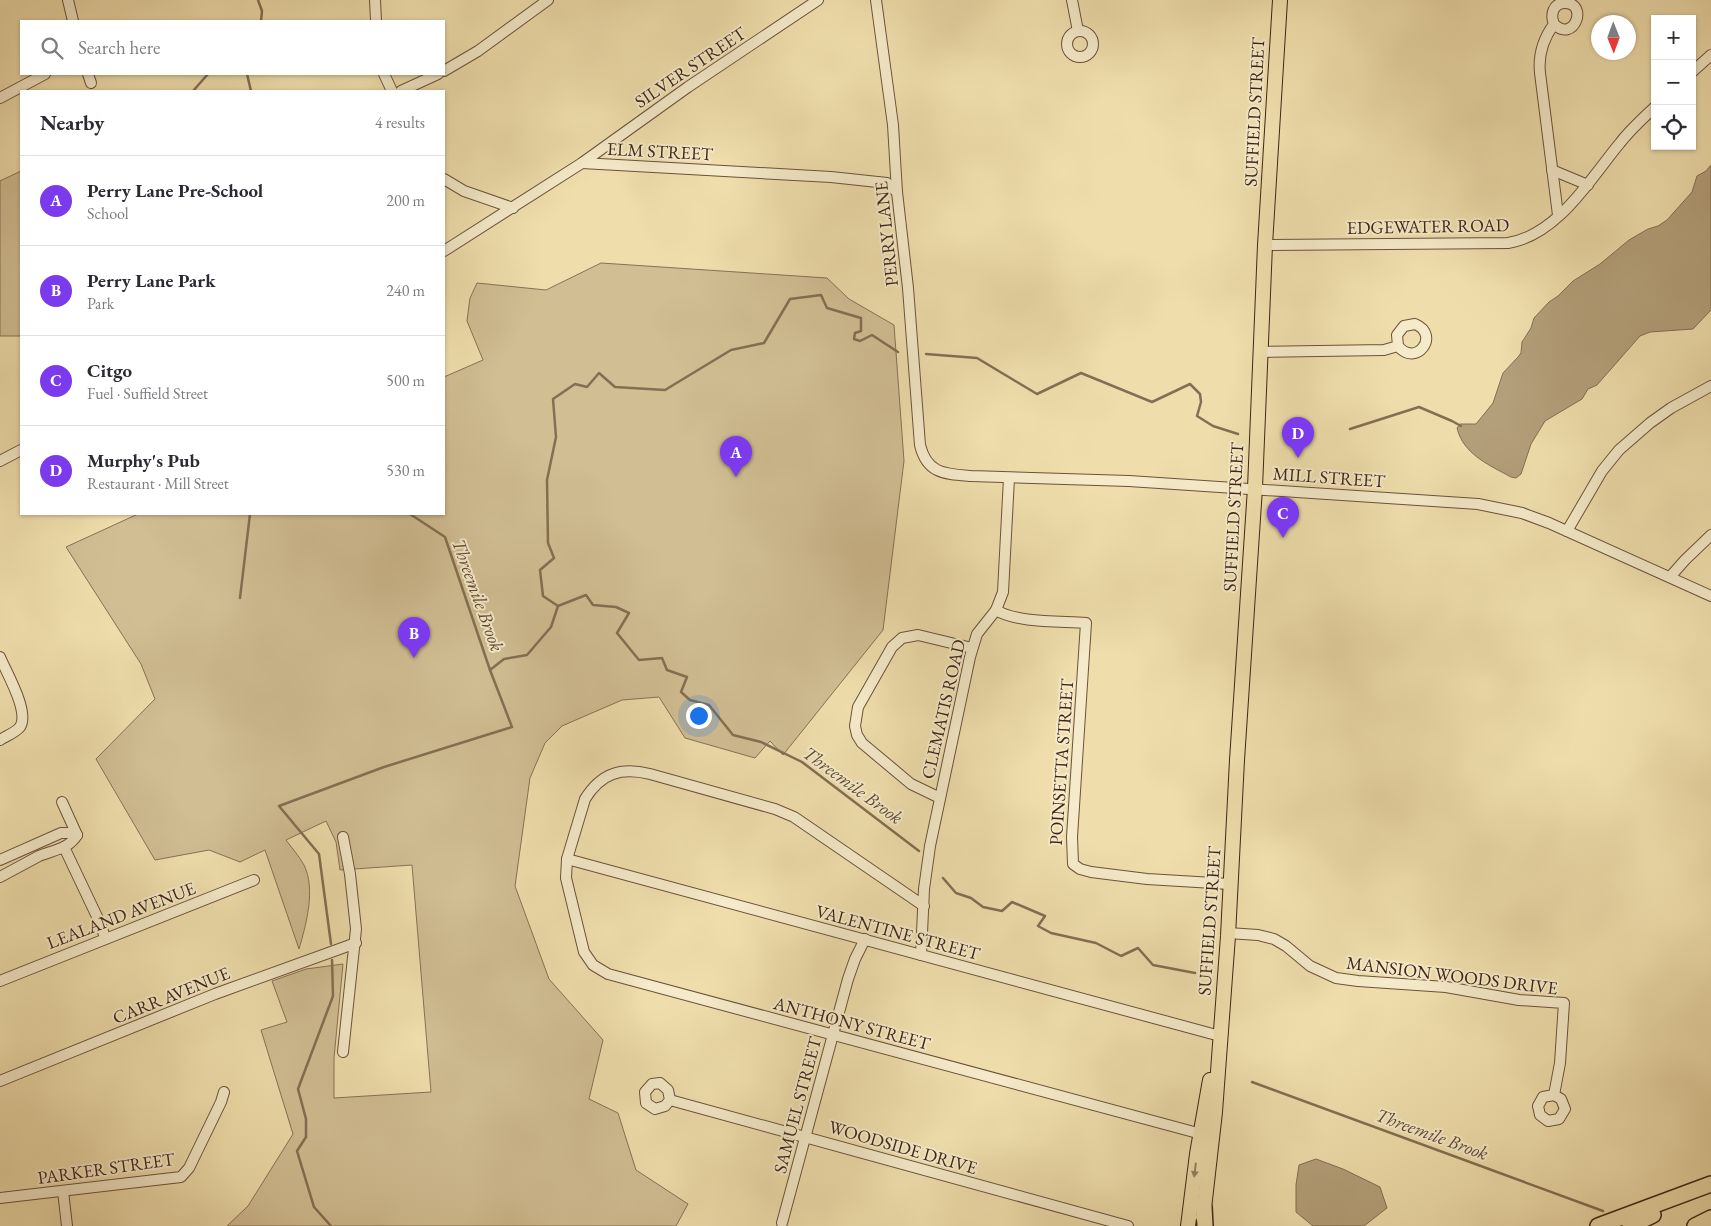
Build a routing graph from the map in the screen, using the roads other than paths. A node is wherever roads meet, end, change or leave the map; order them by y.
1 (68, 0) edge
2 (375, 0) edge
3 (548, 0) edge
4 (818, 0) edge
5 (876, 0) edge
6 (1072, 0) edge
7 (1280, 0) edge
8 (73, 20) edge
9 (376, 20) edge
10 (1554, 24) dead end
11 (1078, 31) dead end
12 (1711, 55) edge
13 (1696, 68) edge
14 (445, 70) edge
15 (43, 75) edge
16 (384, 75) edge
17 (436, 75) edge
18 (392, 90) edge
19 (403, 90) edge
20 (0, 98) edge
21 (1651, 111) edge
22 (582, 163) junction
23 (1552, 170) junction
24 (445, 180) edge
25 (1588, 185) junction
26 (897, 192) junction
27 (513, 208) junction
28 (1558, 215) junction
29 (1265, 245) junction
30 (445, 250) edge
31 (1398, 346) dead end
32 (1260, 352) junction
33 (1711, 386) edge
34 (20, 450) edge
35 (0, 460) edge
36 (928, 464) joint
37 (1009, 478) junction
38 (1255, 488) junction
39 (1567, 531) junction
40 (1711, 535) edge
41 (1670, 577) junction
42 (1711, 596) edge
43 (996, 610) junction
44 (972, 648) junction
45 (0, 657) edge
46 (0, 740) edge
47 (940, 798) junction
48 (62, 802) dead end
49 (77, 835) junction
50 (343, 837) dead end
51 (64, 847) junction
52 (567, 859) junction
53 (0, 860) edge
54 (0, 877) edge
55 (254, 880) dead end
56 (1230, 884) junction
57 (924, 906) junction
58 (1228, 933) junction
59 (105, 938) junction
60 (865, 940) junction
61 (356, 943) junction
62 (921, 955) junction
63 (0, 981) edge
64 (833, 1035) junction
65 (1220, 1036) junction
66 (343, 1052) dead end
67 (0, 1081) edge
68 (224, 1092) dead end
69 (1554, 1095) dead end
70 (670, 1100) dead end
71 (1206, 1135) junction
72 (804, 1136) junction
73 (1711, 1184) edge
74 (1711, 1188) edge
75 (63, 1191) junction
76 (0, 1198) edge
77 (1204, 1207) joint
78 (1711, 1218) edge
79 (782, 1222) dead end
80 (67, 1226) edge
81 (1128, 1226) edge
82 (1188, 1226) edge
83 (1204, 1226) edge
84 (1598, 1226) edge
85 (1630, 1226) edge
86 (1695, 1226) edge

1 - 8 street
2 - 9 street
3 - 14 street
4 - 22 street, SILVER STREET
5 - 26 street, PERRY LANE
6 - 11 street
7 - 29 main road, SUFFIELD STREET
10 - 23 street
12 - 13 street
15 - 20 street
16 - 18 street
17 - 19 street
21 - 25 street, EDGEWATER ROAD
22 - 26 street, ELM STREET
22 - 27 street, ELM STREET
23 - 25 street
23 - 28 street
24 - 27 street
25 - 28 street, EDGEWATER ROAD
26 - 36 street, PERRY LANE
27 - 30 street, ELM STREET
28 - 29 street, EDGEWATER ROAD
29 - 32 main road, SUFFIELD STREET
31 - 32 street
32 - 38 main road, SUFFIELD STREET
33 - 39 street
34 - 35 street
36 - 37 street, MILL STREET
37 - 38 street, MILL STREET
37 - 43 street, CLEMATIS ROAD
38 - 39 street, MILL STREET
38 - 56 main road, SUFFIELD STREET
39 - 41 street, MILL STREET
40 - 41 street
41 - 42 street, MILL STREET
43 - 44 street, CLEMATIS ROAD
43 - 56 street, POINSETTA STREET
44 - 47 street, CLEMATIS ROAD
44 - 47 street
45 - 46 street
47 - 57 street, CLEMATIS ROAD
48 - 49 street
49 - 51 street
49 - 53 street
50 - 61 street
51 - 54 street
51 - 59 street
52 - 57 street, ANTHONY STREET
52 - 60 street, VALENTINE STREET
52 - 64 street, ANTHONY STREET
55 - 59 street, LEALAND AVENUE
56 - 58 main road, SUFFIELD STREET
57 - 62 street, CLEMATIS ROAD
58 - 65 main road, SUFFIELD STREET
58 - 69 street, MANSION WOODS DRIVE
59 - 63 street, LEALAND AVENUE
60 - 62 street, VALENTINE STREET
60 - 64 street, SAMUEL STREET
61 - 66 street
61 - 67 street, CARR AVENUE
62 - 65 street, VALENTINE STREET
64 - 71 street, ANTHONY STREET
64 - 72 street, SAMUEL STREET
65 - 71 main road, SUFFIELD STREET
68 - 75 street, PARKER STREET
70 - 72 street, WOODSIDE DRIVE
71 - 77 main road, SUFFIELD STREET
71 -> 82 main road, SUFFIELD STREET
72 - 79 street, SAMUEL STREET
72 - 81 street, WOODSIDE DRIVE
73 - 84 highway
74 - 85 highway
75 - 76 street, PARKER STREET
75 - 80 street
77 - 83 highway
78 - 86 highway

